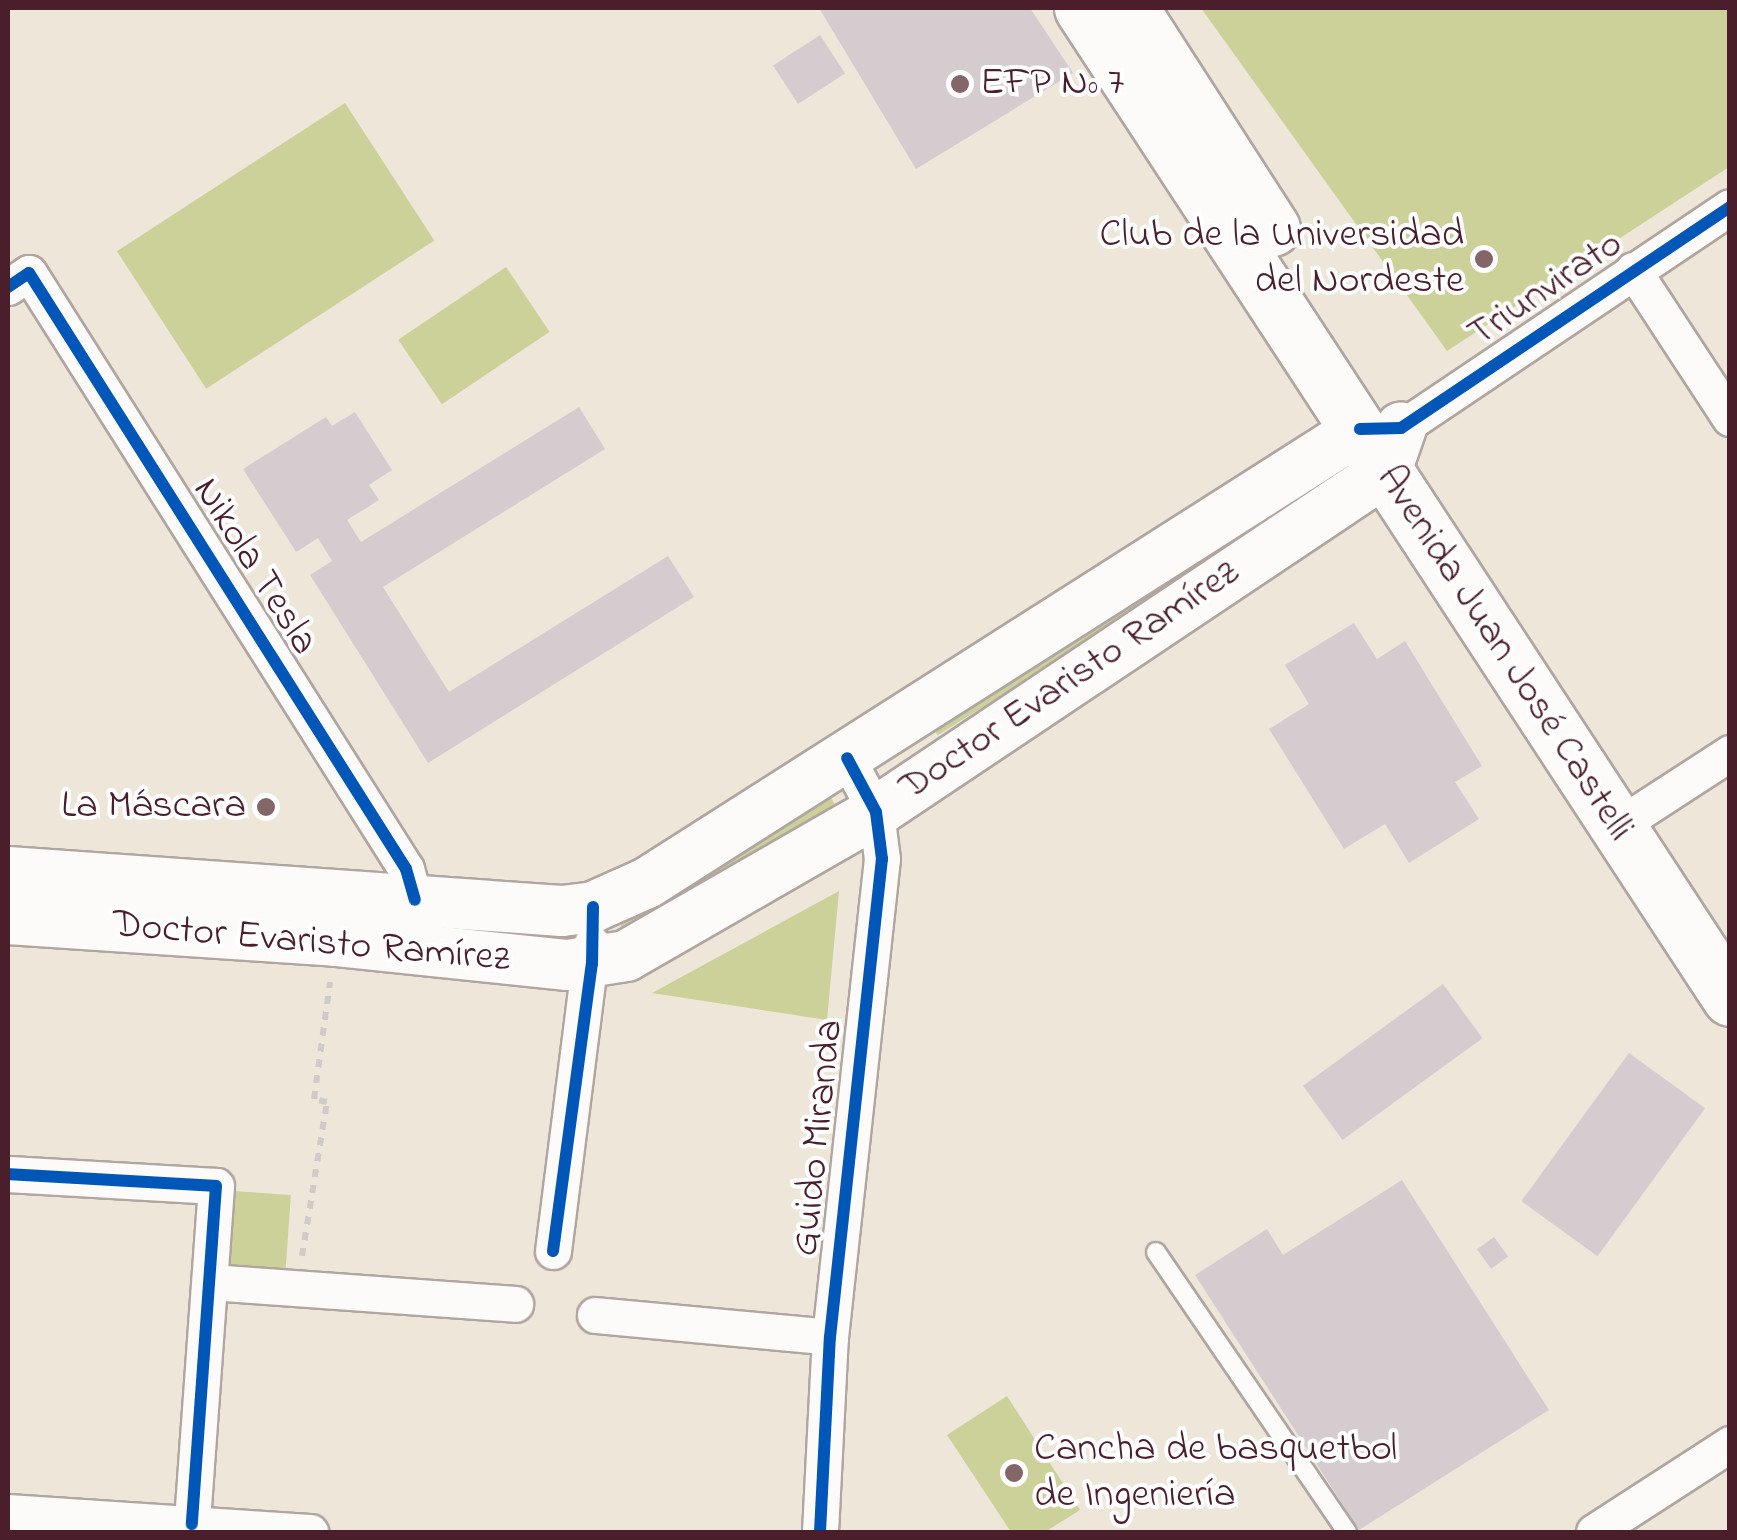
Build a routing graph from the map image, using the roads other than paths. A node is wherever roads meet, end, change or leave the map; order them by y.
1 (1082, 8) edge
2 (1130, 8) edge
3 (1730, 207) edge
4 (1633, 270) junction
5 (18, 280) edge
6 (1730, 418) edge
7 (1382, 443) junction
8 (1730, 753) edge
9 (847, 758) junction
10 (876, 812) junction
11 (1632, 817) junction
12 (8, 872) edge
13 (415, 900) junction
14 (592, 907) junction
15 (336, 917) junction
16 (8, 920) edge
17 (1730, 929) edge
18 (592, 964) junction
19 (1730, 998) edge
20 (8, 1174) edge
21 (553, 1251) dead end
22 (1156, 1252) dead end
23 (210, 1282) junction
24 (515, 1304) dead end
25 (596, 1315) dead end
26 (830, 1337) junction
27 (1730, 1444) edge
28 (8, 1512) edge
29 (192, 1524) junction
30 (310, 1532) edge
31 (820, 1532) edge
32 (1347, 1532) edge
33 (1594, 1532) edge

1 - 7 main road, Avenida Juan José Castelli
2 - 7 main road, Avenida Juan José Castelli
3 - 4 street, Triunvirato
4 - 6 street
4 - 7 street, Triunvirato
5 - 13 street, Nikola Tesla
7 - 9 main road, Doctor Evaristo Ramírez
7 - 10 main road, Doctor Evaristo Ramírez
7 - 11 main road, Avenida Juan José Castelli
8 - 11 street
9 - 10 street, Guido Miranda
9 - 14 main road, Doctor Evaristo Ramírez
10 - 18 main road, Doctor Evaristo Ramírez
10 - 26 street, Guido Miranda
11 - 17 main road, Avenida Juan José Castelli
11 - 19 main road, Avenida Juan José Castelli
12 - 15 main road, Doctor Evaristo Ramírez
13 - 14 main road, Doctor Evaristo Ramírez
13 - 15 main road, Doctor Evaristo Ramírez
14 - 18 street
15 - 16 main road, Doctor Evaristo Ramírez
15 - 18 main road, Doctor Evaristo Ramírez
18 - 21 street
20 - 23 street
22 - 32 lane
23 - 24 street
23 - 29 street
25 - 26 street
26 - 31 street, Guido Miranda
27 - 33 street
28 - 29 street
29 - 30 street

